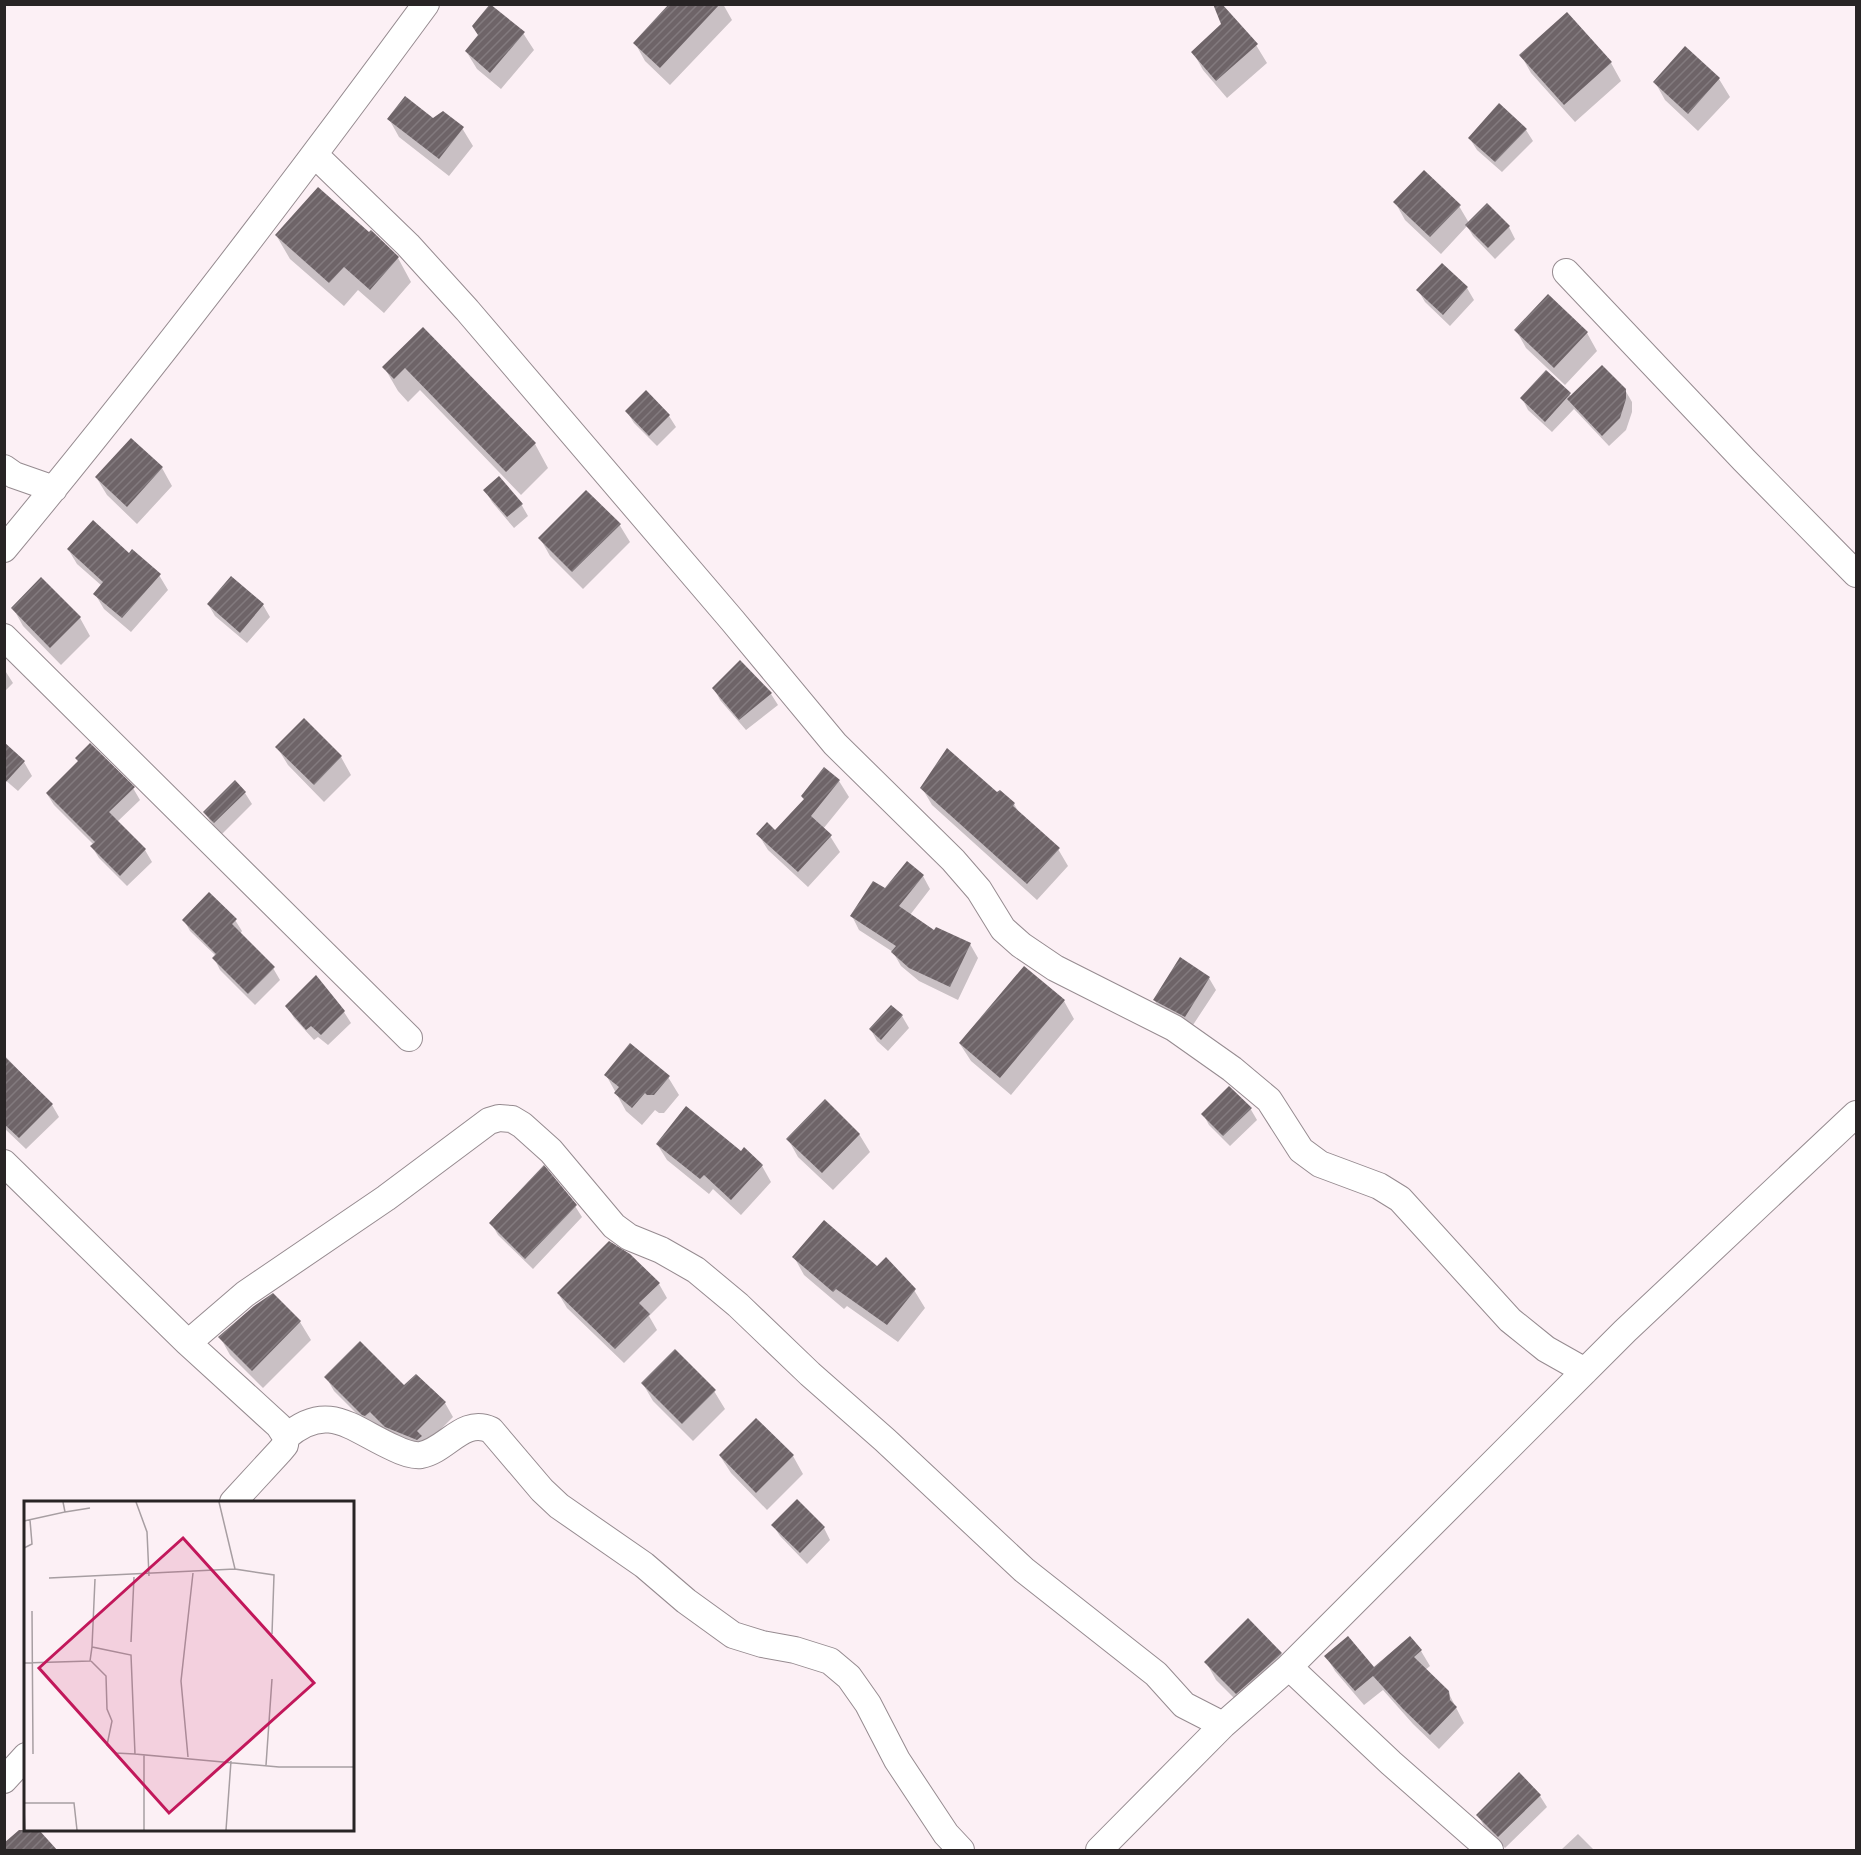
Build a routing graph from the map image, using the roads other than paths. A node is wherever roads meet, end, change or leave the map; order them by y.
1 (426, 4) edge
2 (315, 155) junction
3 (1566, 272) dead end
4 (4, 468) edge
5 (54, 489) junction
6 (4, 549) edge
7 (1857, 574) edge
8 (4, 637) edge
9 (409, 1038) dead end
10 (1857, 1114) edge
11 (4, 1164) edge
12 (188, 1343) junction
13 (1585, 1371) junction
14 (286, 1437) junction
15 (235, 1501) edge
16 (1289, 1667) junction
17 (1223, 1725) junction
18 (24, 1758) edge
19 (4, 1780) edge
20 (961, 1851) edge
21 (1099, 1851) edge
22 (1490, 1851) edge

1 - 2 street
2 - 5 street
2 - 13 street
3 - 7 street
4 - 5 street
5 - 6 street
8 - 9 street
10 - 13 street
11 - 12 street
12 - 14 street
12 - 17 street
13 - 16 street
14 - 15 street
14 - 20 street
16 - 17 street
16 - 22 street
17 - 21 street
18 - 19 street

